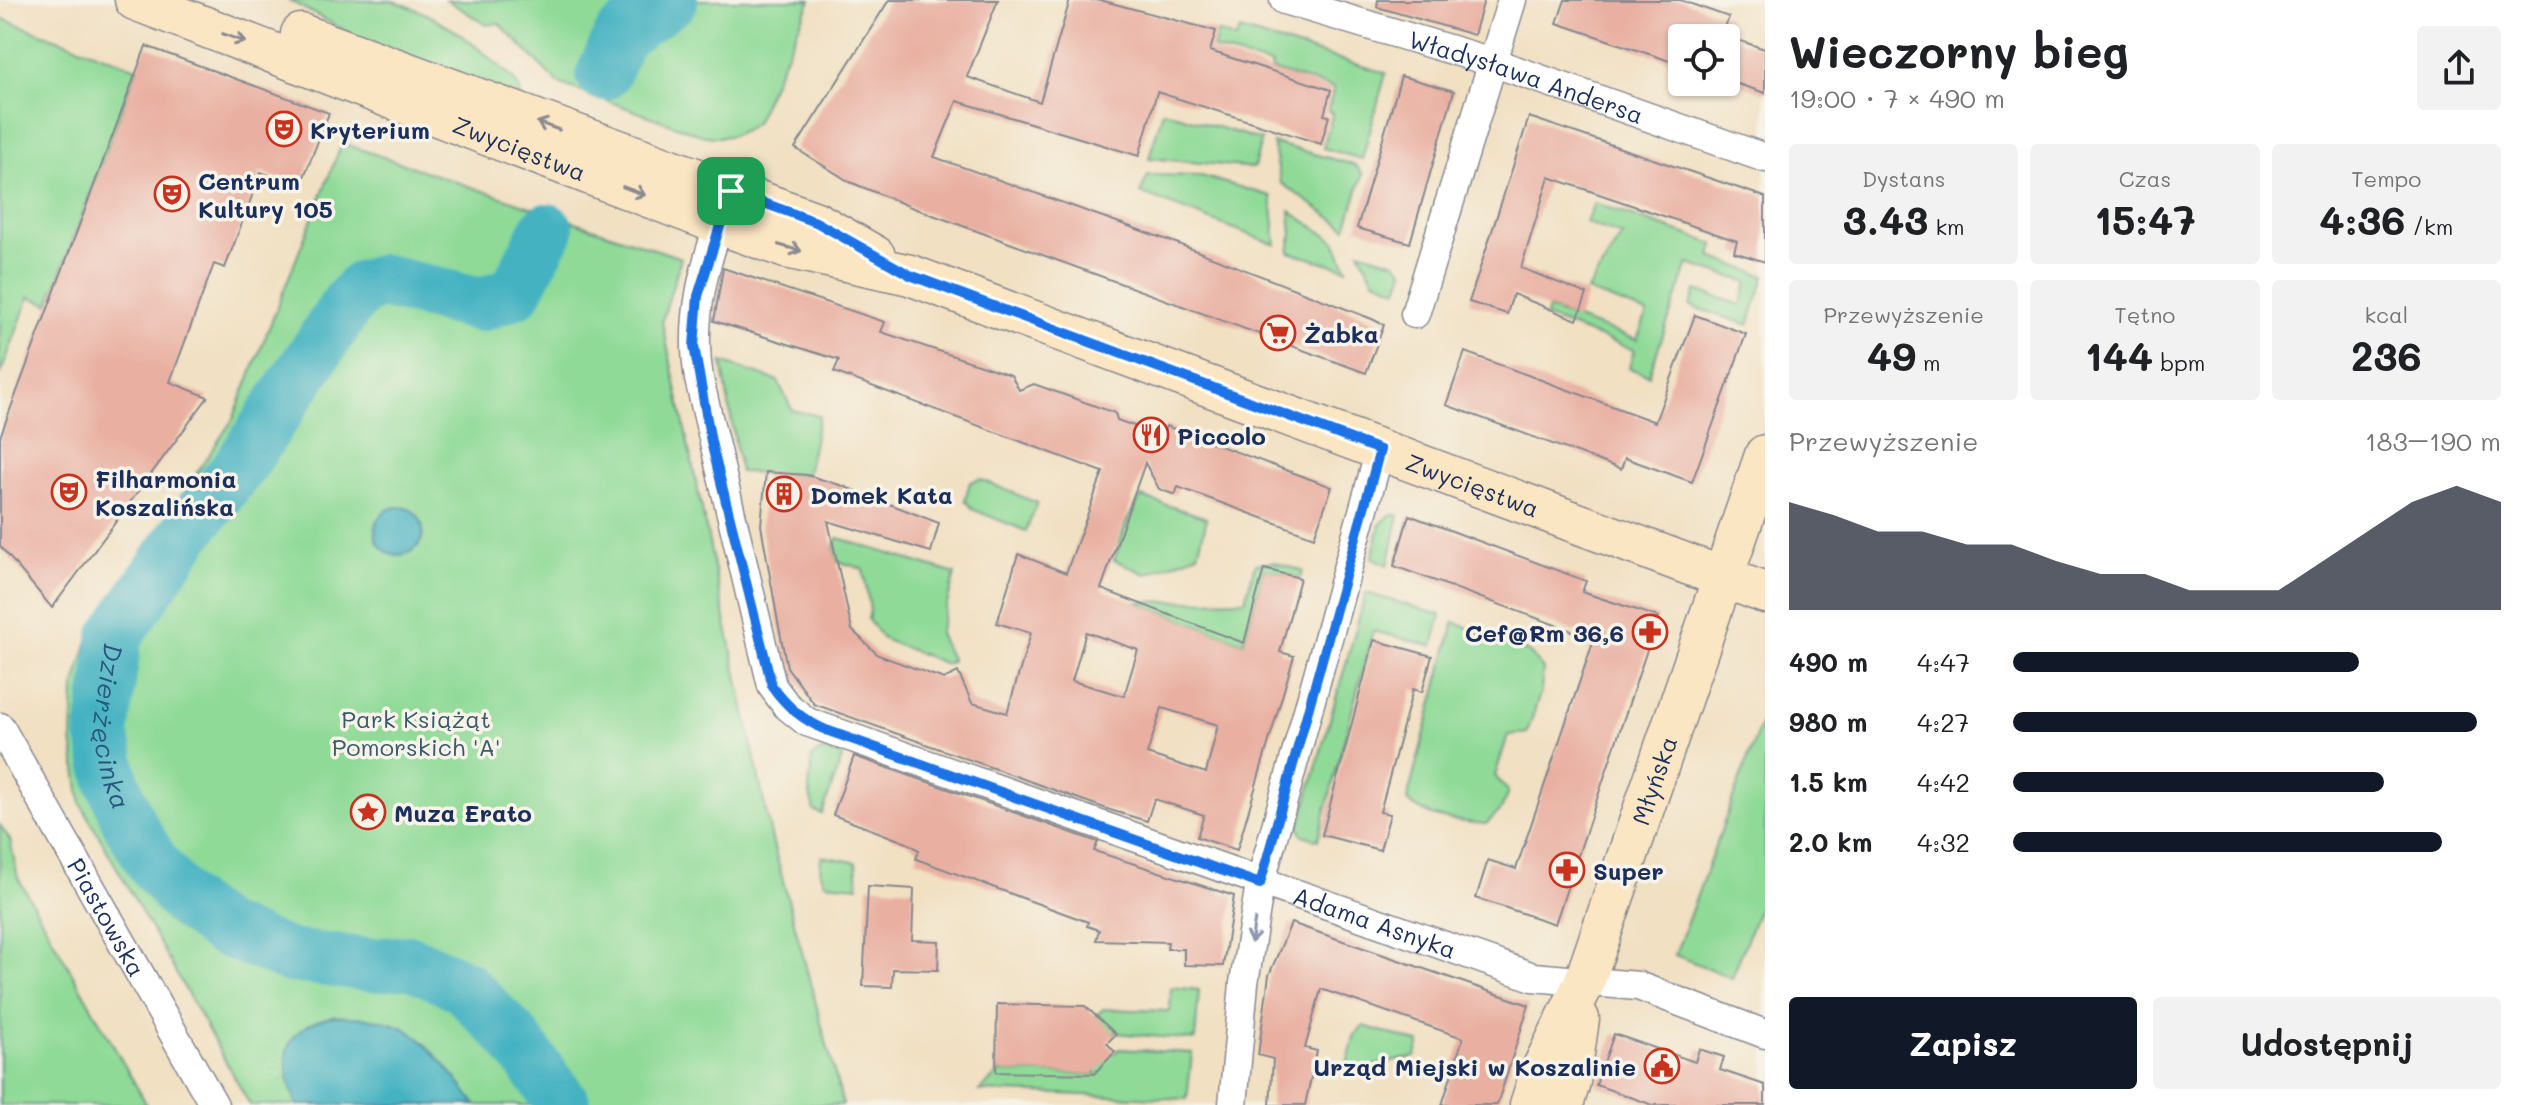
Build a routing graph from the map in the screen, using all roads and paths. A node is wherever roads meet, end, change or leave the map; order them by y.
1 (135, 0) edge
2 (209, 0) edge
3 (1284, 0) edge
4 (1512, 0) edge
5 (1492, 62) junction
6 (1765, 158) edge
7 (725, 208) junction
8 (1415, 314) dead end
9 (1380, 450) junction
10 (1765, 455) edge
11 (1723, 577) junction
12 (1765, 593) edge
13 (0, 727) edge
14 (1260, 884) junction
15 (1584, 983) junction
16 (1765, 1034) edge
17 (214, 1105) edge
18 (1233, 1105) edge
19 (1530, 1105) edge
20 (1563, 1105) edge

1 -> 7 street, Zwycięstwa
7 -> 2 street, Zwycięstwa
3 - 5 street, Władysława Andersa
4 - 5 street
5 - 6 street, Władysława Andersa
5 - 8 street
7 - 9 street, Zwycięstwa
7 - 14 street, Adama Asnyka
9 - 11 street, Zwycięstwa
9 - 14 street
10 - 11 street, Młyńska
11 - 12 street, Zwycięstwa
11 - 15 street, Młyńska
13 - 17 street, Piastowska
14 - 15 street, Adama Asnyka
14 -> 18 street
15 - 16 street, Adama Asnyka
15 - 19 street, Młyńska
15 - 20 street, Młyńska

